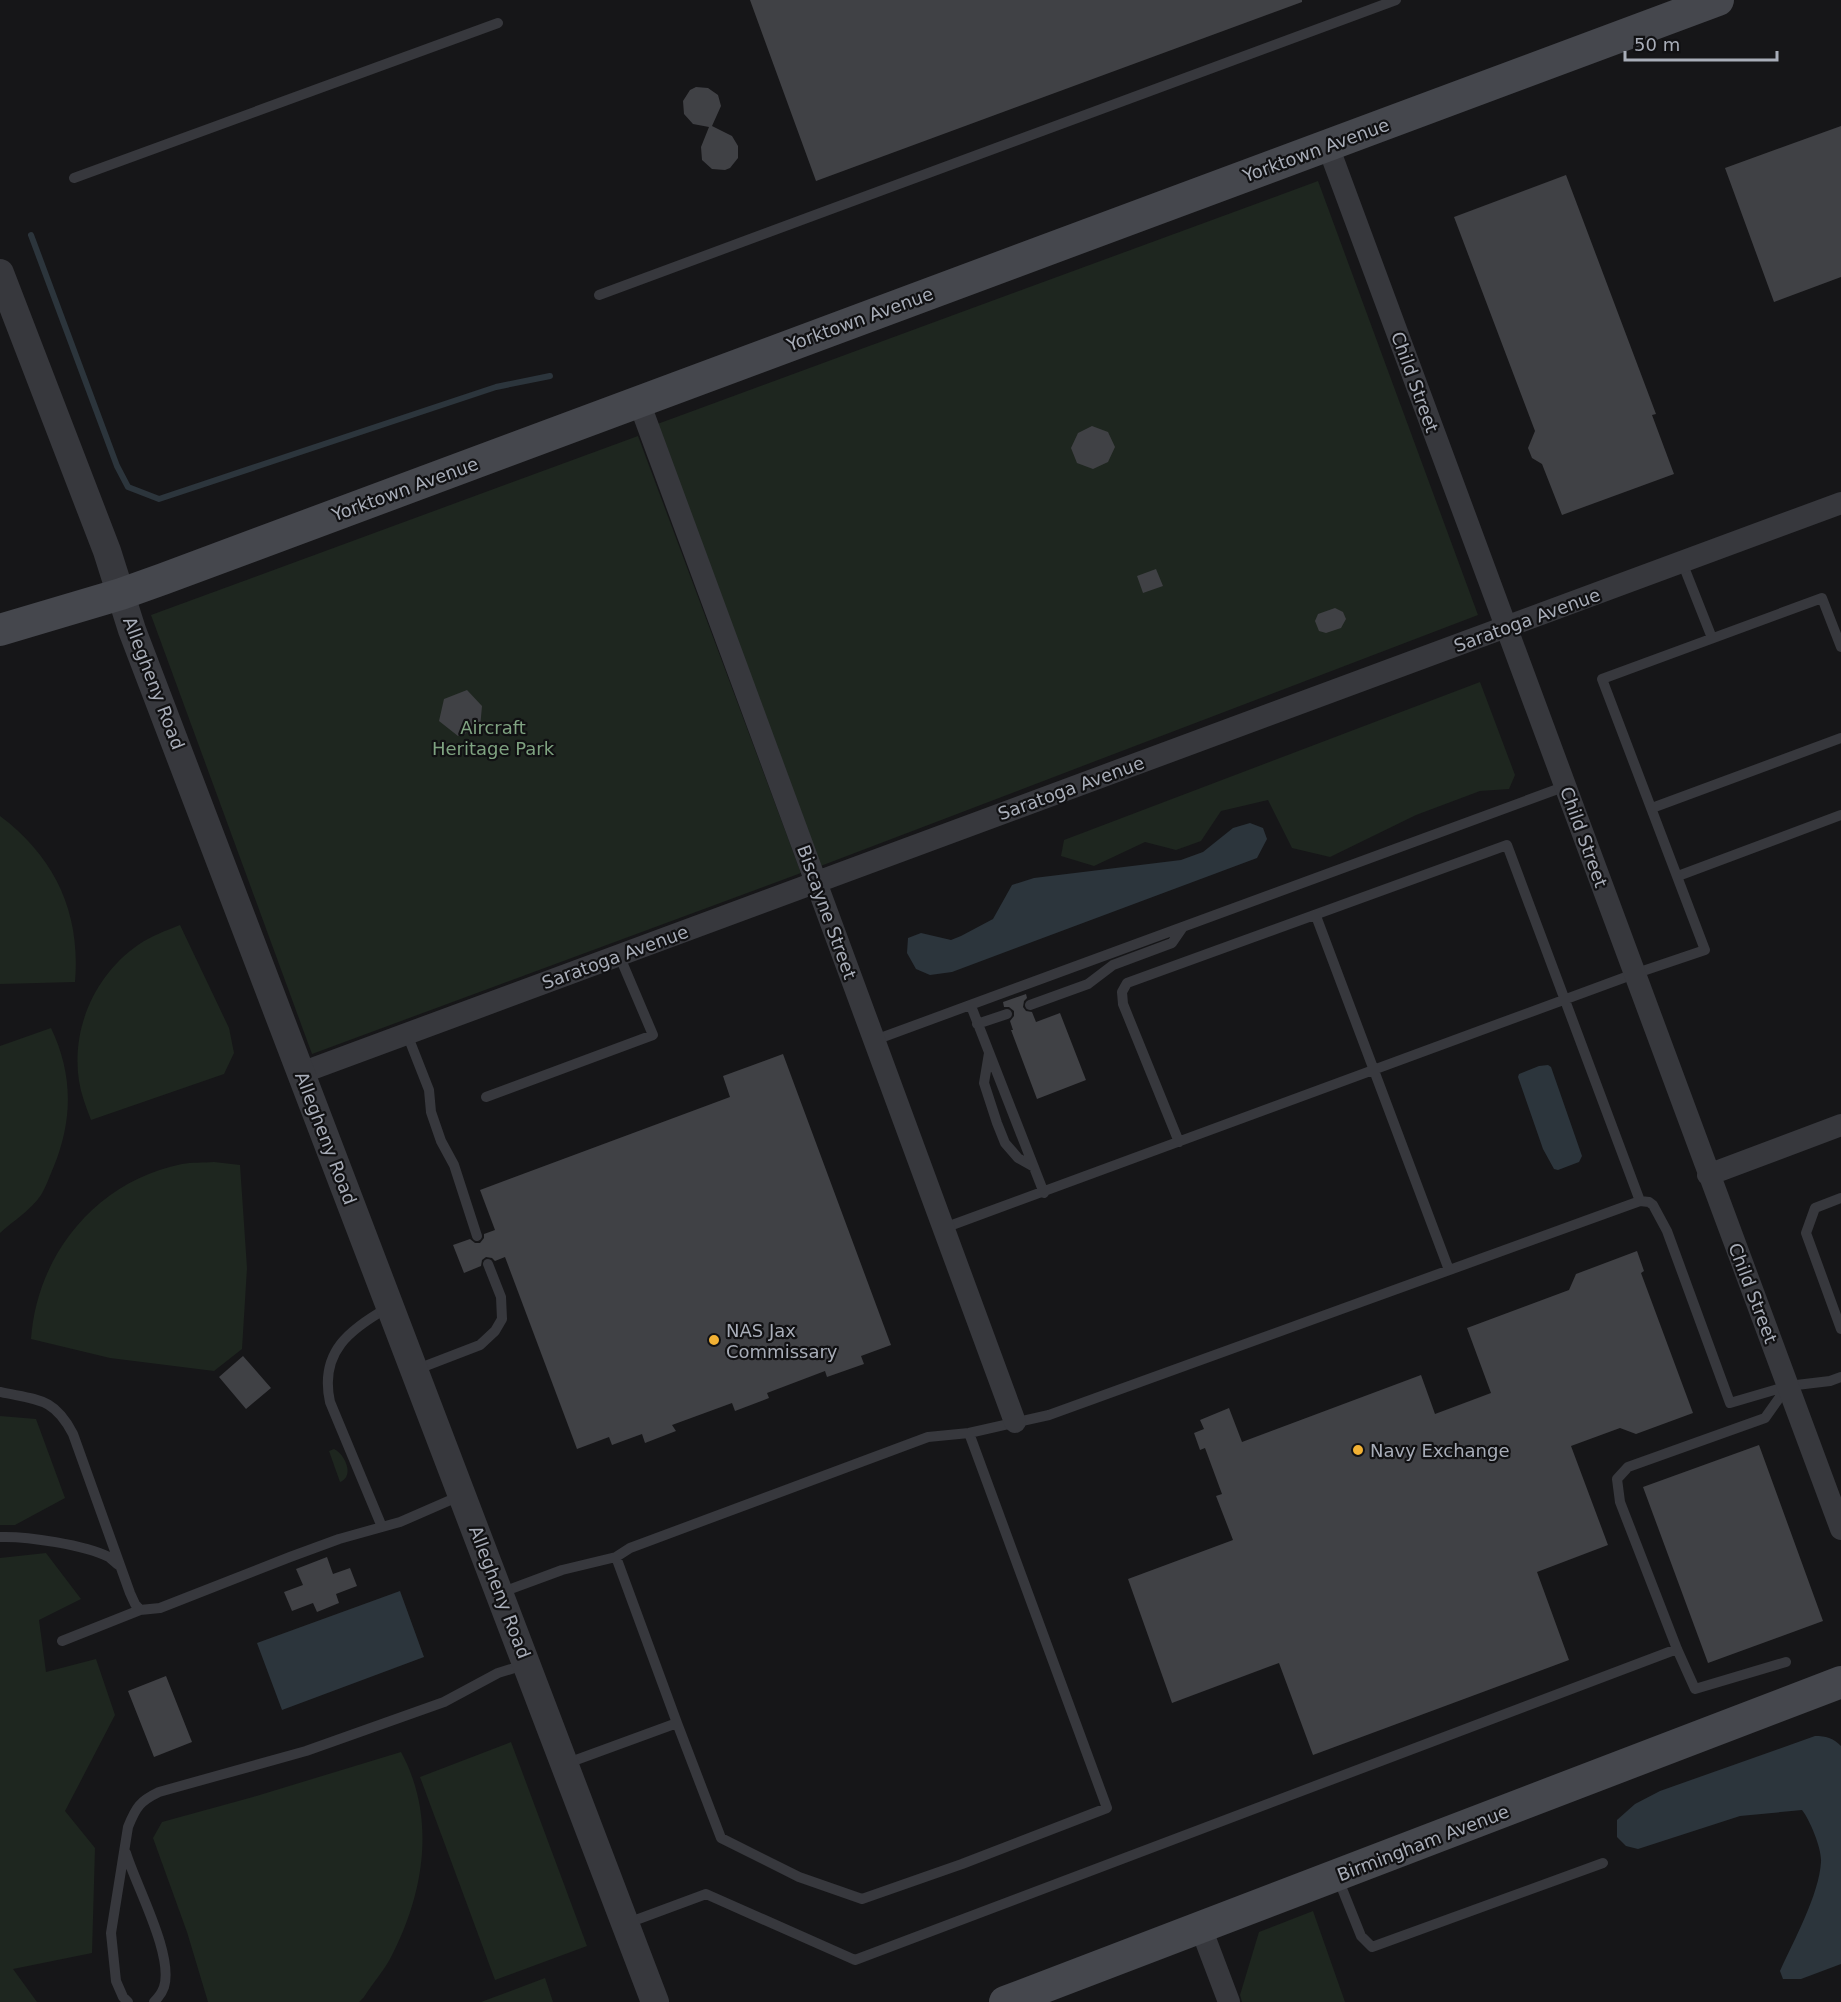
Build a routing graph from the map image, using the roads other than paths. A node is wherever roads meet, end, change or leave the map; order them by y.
1 (1396, 0) edge
2 (1718, 0) edge
3 (498, 23) dead end
4 (1328, 146) junction
5 (74, 178) dead end
6 (0, 273) edge
7 (599, 296) dead end
8 (639, 402) junction
9 (1841, 503) edge
10 (1682, 562) junction
11 (121, 594) junction
12 (1505, 628) junction
13 (0, 630) edge
14 (1712, 638) junction
15 (1841, 647) edge
16 (1841, 738) edge
17 (1566, 786) junction
18 (1652, 808) junction
19 (1841, 815) edge
20 (1678, 876) junction
21 (816, 882) junction
22 (1316, 916) junction
23 (1183, 926) junction
24 (619, 955) junction
25 (1634, 974) junction
26 (1564, 1000) junction
27 (1030, 1005) dead end
28 (970, 1006) junction
29 (1007, 1014) dead end
30 (977, 1024) junction
31 (407, 1034) junction
32 (875, 1040) junction
33 (989, 1052) junction
34 (1373, 1071) junction
35 (301, 1074) junction
36 (486, 1097) dead end
37 (1841, 1125) edge
38 (1179, 1142) junction
39 (1034, 1167) junction
40 (1708, 1175) junction
41 (1044, 1193) junction
42 (1841, 1198) edge
43 (1640, 1201) junction
44 (944, 1228) junction
45 (477, 1236) dead end
46 (488, 1264) dead end
47 (1449, 1270) junction
48 (390, 1306) junction
49 (1841, 1329) edge
50 (414, 1370) junction
51 (1841, 1377) edge
52 (1788, 1386) junction
53 (0, 1392) edge
54 (1015, 1422) junction
55 (969, 1433) junction
56 (462, 1495) junction
57 (382, 1527) junction
58 (1841, 1529) edge
59 (0, 1537) edge
60 (616, 1557) junction
61 (120, 1567) junction
62 (500, 1593) junction
63 (140, 1610) junction
64 (62, 1641) dead end
65 (1677, 1649) junction
66 (1786, 1662) dead end
67 (527, 1664) junction
68 (1841, 1682) edge
69 (677, 1723) junction
70 (565, 1764) junction
71 (125, 1850) junction
72 (1603, 1863) dead end
73 (1337, 1876) junction
74 (625, 1924) junction
75 (1201, 1928) junction
76 (128, 2002) edge
77 (154, 2002) edge
78 (654, 2002) edge
79 (1005, 2002) edge
80 (1229, 2002) edge

1 - 7 lane
2 - 4 main road, Yorktown Avenue
3 - 5 lane
4 - 8 main road, Yorktown Avenue
4 - 12 street, Child Street
6 - 11 street, Allegheny Road
8 - 11 main road, Yorktown Avenue
8 - 21 street, Biscayne Street
9 - 10 street, Saratoga Avenue
10 - 12 street, Saratoga Avenue
10 - 14 lane
11 - 13 main road, Yorktown Avenue
11 - 35 street, Allegheny Road
12 - 17 street, Child Street
12 - 21 street, Saratoga Avenue
14 - 15 lane
14 - 18 lane
16 - 18 lane
17 - 23 lane
17 - 25 street, Child Street
18 - 20 lane
19 - 20 lane
20 - 25 lane
21 - 24 street, Saratoga Avenue
21 - 32 street, Biscayne Street
22 - 26 lane
22 - 34 lane
22 - 38 lane
23 - 27 lane
23 - 28 lane
24 - 31 street, Saratoga Avenue
24 - 36 lane
25 - 26 lane
25 - 40 street, Child Street
26 - 34 lane
26 - 43 lane
28 - 30 lane
28 - 32 lane
29 - 30 lane
30 - 33 lane
31 - 35 street, Saratoga Avenue
31 - 45 lane
32 - 44 street, Biscayne Street
33 - 39 lane
33 - 39 lane
34 - 38 lane
34 - 47 lane
35 - 48 street, Allegheny Road
37 - 40 street
38 - 41 lane
39 - 41 lane
40 - 52 street, Child Street
41 - 44 lane
42 - 49 lane
43 - 47 lane
43 - 52 lane
44 - 54 street, Biscayne Street
46 - 50 lane
47 - 54 lane
48 - 50 street, Allegheny Road
48 - 57 lane
50 - 56 street, Allegheny Road
51 - 52 lane
52 - 58 street, Child Street
52 - 65 lane
53 - 61 lane
54 - 55 lane
55 - 60 lane
55 - 69 lane
56 - 57 lane
56 - 62 street, Allegheny Road
57 - 63 lane
59 - 61 lane
60 - 62 lane
60 - 69 lane
61 - 63 lane
62 - 67 street, Allegheny Road
63 - 64 lane
65 - 66 lane
65 - 74 lane
67 - 70 street, Allegheny Road
67 - 71 lane
68 - 73 main road, Birmingham Avenue
69 - 70 lane
70 - 74 street, Allegheny Road
71 - 76 lane
71 - 77 lane
72 - 73 lane
73 - 75 main road, Birmingham Avenue
74 - 78 street, Allegheny Road
75 - 79 main road, Birmingham Avenue
75 - 80 street

